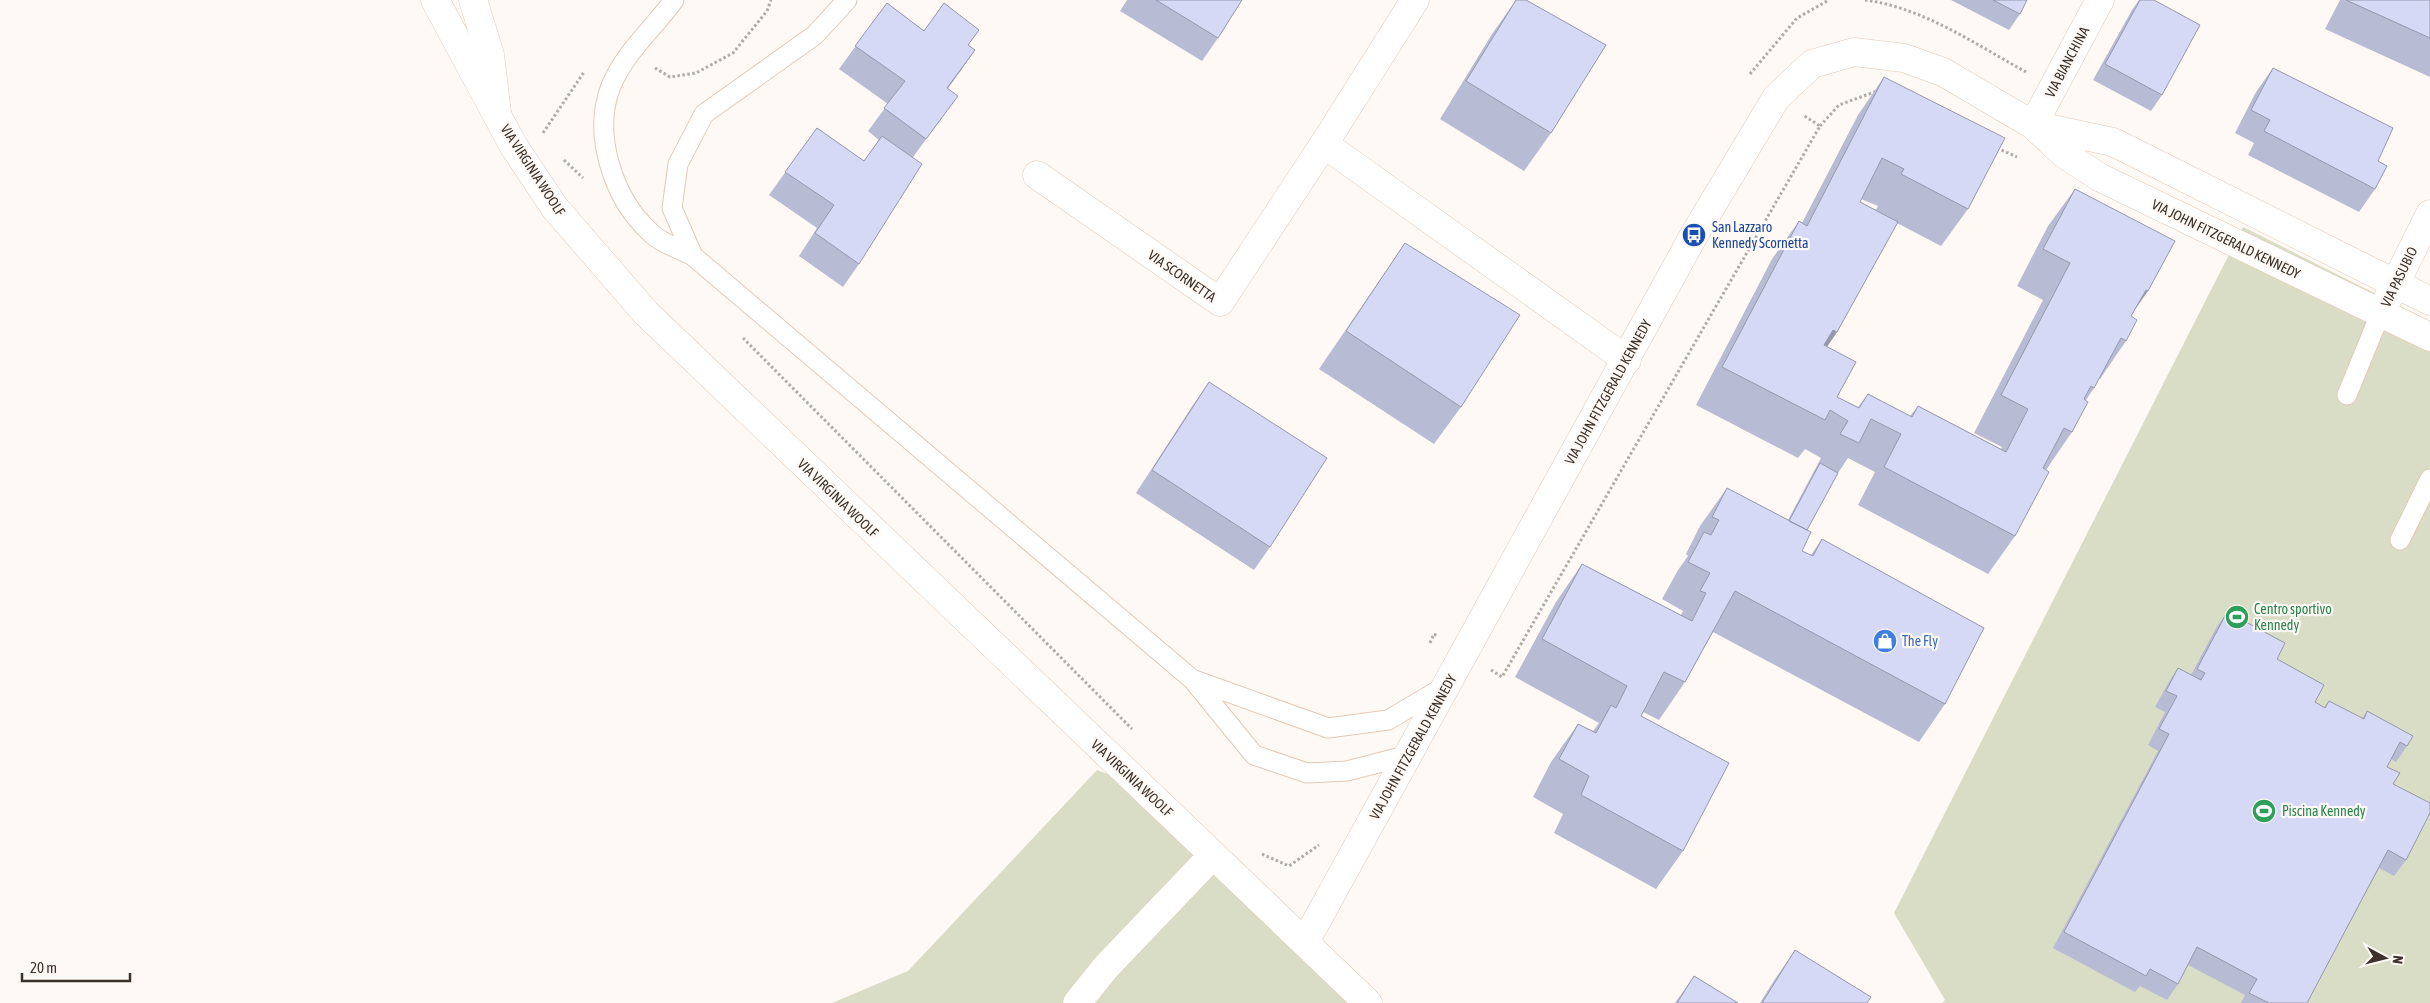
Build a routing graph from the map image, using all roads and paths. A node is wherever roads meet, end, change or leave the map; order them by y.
1 (435, 0) edge
2 (473, 0) edge
3 (674, 0) edge
4 (847, 0) edge
5 (1414, 0) edge
6 (2100, 0) edge
7 (497, 113) junction
8 (2033, 125) junction
9 (1324, 144) junction
10 (562, 157) dead end
11 (1037, 176) dead end
12 (590, 185) dead end
13 (2430, 214) edge
14 (693, 256) junction
15 (2396, 284) junction
16 (2430, 301) edge
17 (2381, 312) junction
18 (737, 333) dead end
19 (2430, 337) edge
20 (1626, 360) junction
21 (2347, 395) dead end
22 (2430, 479) edge
23 (2400, 540) dead end
24 (1193, 680) junction
25 (1447, 684) junction
26 (1137, 734) dead end
27 (1409, 754) junction
28 (1213, 855) junction
29 (1305, 942) junction
30 (1077, 1003) edge
31 (1368, 1003) edge

1 - 7 street, VIA VIRGINIA WOOLF
2 - 7 street, VIA VIRGINIA WOOLF
3 - 14 lane
4 - 14 lane
5 - 9 street, VIA SCORNETTA
6 - 8 street, VIA BIANCHINA
7 - 28 street, VIA VIRGINIA WOOLF
8 - 15 street, VIA JOHN FITZGERALD KENNEDY
8 - 17 street, VIA JOHN FITZGERALD KENNEDY
8 - 20 street, VIA JOHN FITZGERALD KENNEDY
9 - 11 street, VIA SCORNETTA
9 - 20 street
10 - 12 path
13 - 15 street, VIA PASUBIO
14 - 24 lane
15 - 16 street, VIA JOHN FITZGERALD KENNEDY
15 - 17 street, VIA PASUBIO
17 - 19 street, VIA JOHN FITZGERALD KENNEDY
17 - 21 lane
18 - 26 path
20 - 25 street, VIA JOHN FITZGERALD KENNEDY
22 - 23 lane
24 - 25 lane
24 - 27 lane
25 - 27 street, VIA JOHN FITZGERALD KENNEDY
27 - 29 street, VIA JOHN FITZGERALD KENNEDY
28 - 29 street, VIA VIRGINIA WOOLF
28 - 30 street
29 - 31 street, VIA VIRGINIA WOOLF

